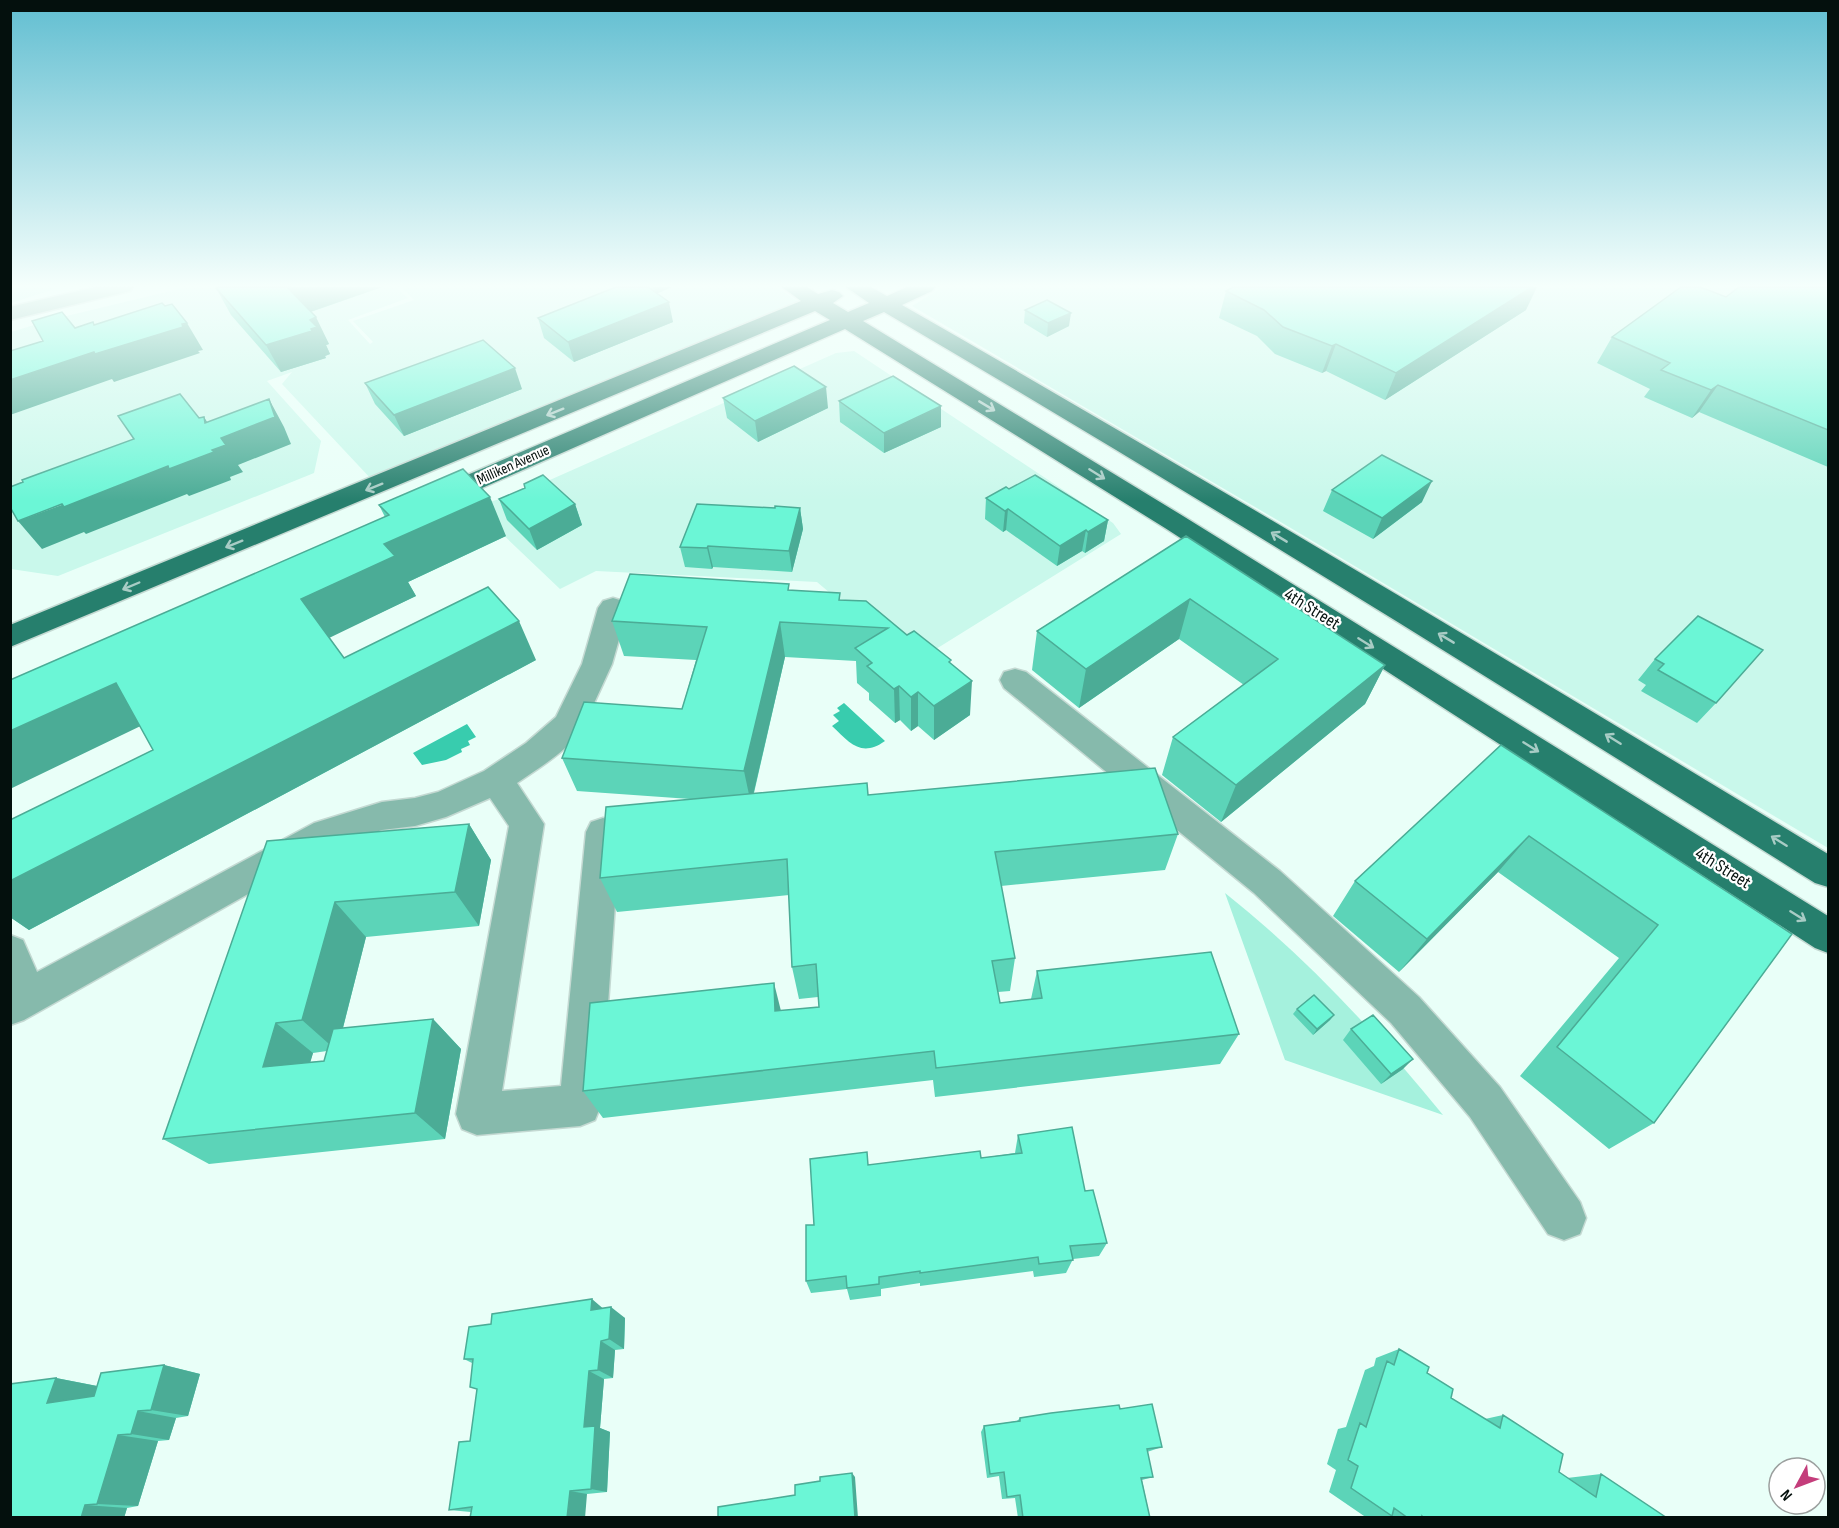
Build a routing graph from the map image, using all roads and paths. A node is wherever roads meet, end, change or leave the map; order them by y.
1 (683, 358) edge
2 (728, 358) edge
3 (938, 358) edge
4 (977, 358) edge
5 (406, 512) edge
6 (613, 609) dead end
7 (10, 637) edge
8 (1015, 680) dead end
9 (496, 780) junction
10 (603, 832) edge
11 (1828, 872) edge
12 (1828, 936) edge
13 (10, 952) edge
14 (19, 1002) edge
15 (1564, 1218) dead end

1 -> 7 main road, Milliken Avenue
2 - 5 main road, Milliken Avenue
3 -> 12 main road, 4th Street
11 -> 4 main road, 4th Street
6 - 9 street
8 - 15 street
9 - 10 street
9 - 14 street
13 - 14 street

